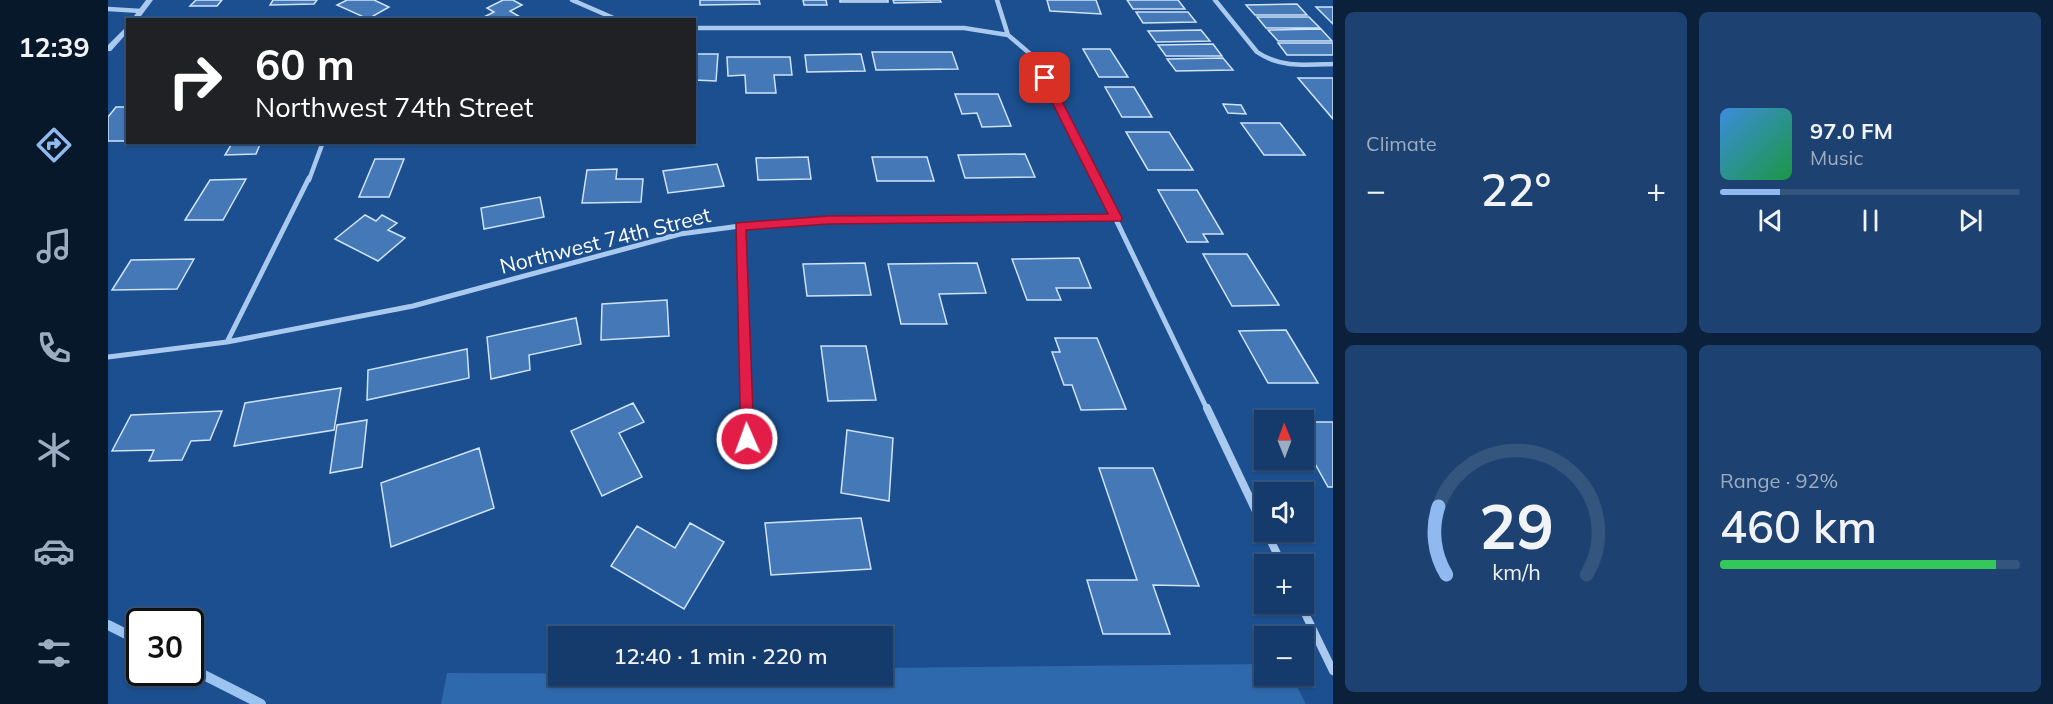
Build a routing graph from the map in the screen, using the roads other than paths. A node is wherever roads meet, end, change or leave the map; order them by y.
1 (150, 0) edge
2 (572, 0) edge
3 (997, 0) edge
4 (1215, 0) edge
5 (108, 9) edge
6 (141, 11) junction
7 (136, 18) edge
8 (613, 18) edge
9 (696, 28) edge
10 (126, 29) edge
11 (1008, 35) junction
12 (108, 49) edge
13 (1333, 64) edge
14 (322, 144) edge
15 (1116, 218) junction
16 (740, 226) junction
17 (227, 342) junction
18 (108, 357) edge
19 (747, 439) dead end
20 (1254, 506) edge
21 (1305, 614) edge
22 (1333, 670) edge

1 - 6 street
2 - 8 street
3 - 11 street
4 - 13 street
5 - 6 street
6 - 7 street
9 - 11 street
10 - 12 street
11 - 15 street
14 - 17 street
15 - 16 street, Northwest 74th Street
15 - 20 street
16 - 17 street, Northwest 74th Street
16 - 19 street
17 - 18 street, Northwest 74th Street
21 - 22 street

